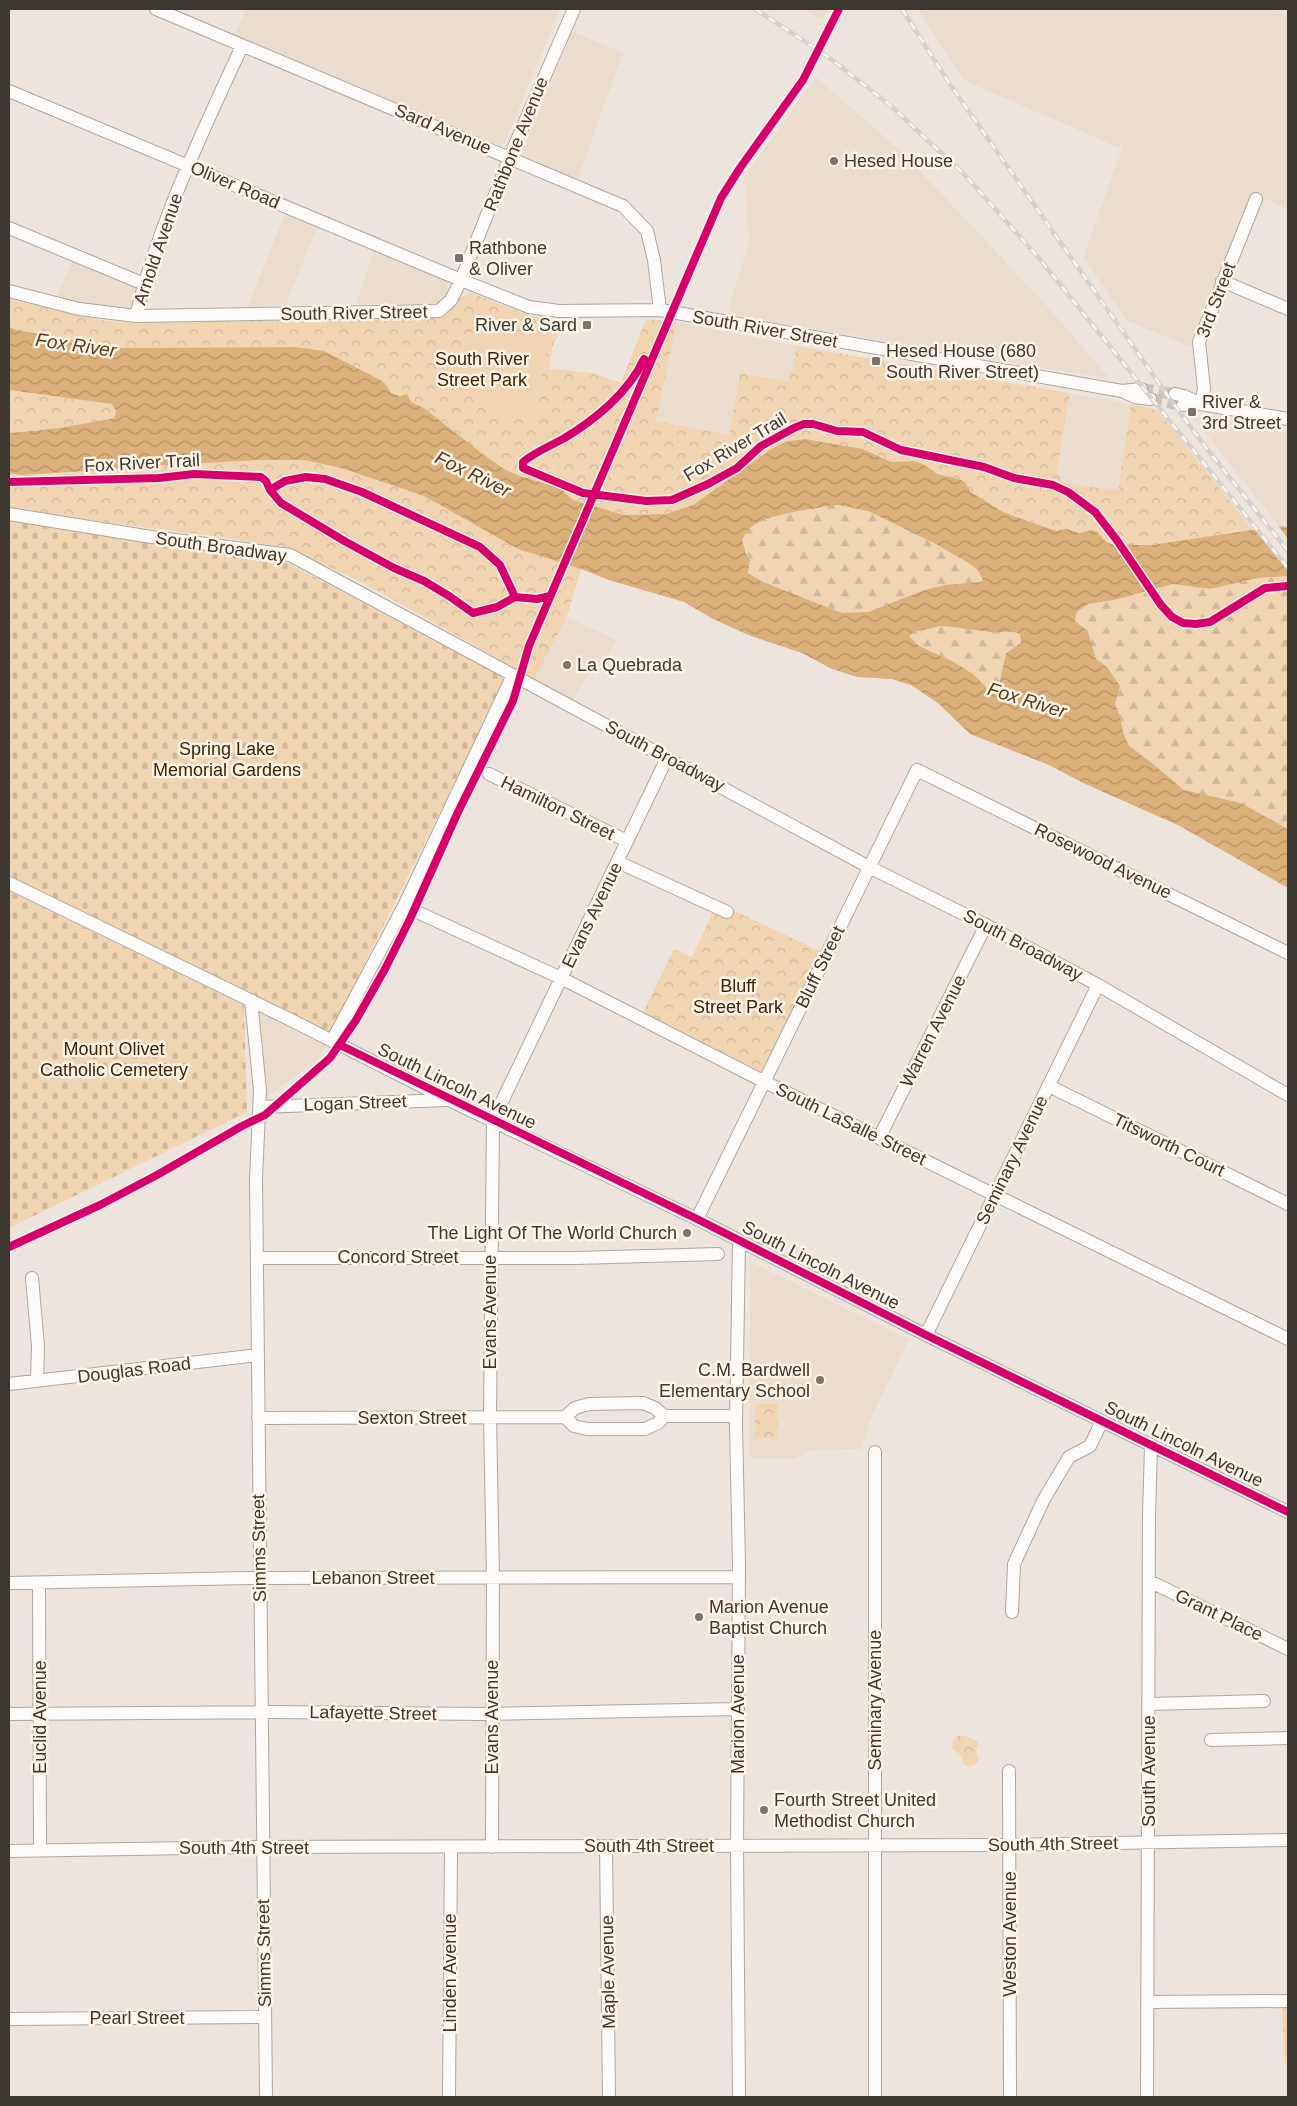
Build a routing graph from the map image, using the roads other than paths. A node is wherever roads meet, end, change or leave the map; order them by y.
1 (156, 9) edge
2 (574, 9) edge
3 (242, 46) junction
4 (9, 91) edge
5 (510, 157) junction
6 (188, 165) junction
7 (1256, 199) dead end
8 (9, 228) edge
9 (461, 280) junction
10 (1222, 281) junction
11 (144, 284) junction
12 (9, 292) edge
13 (1288, 309) edge
14 (660, 310) junction
15 (136, 316) junction
16 (1141, 389) tunnel mouth
17 (1122, 391) junction
18 (1175, 394) tunnel mouth
19 (1150, 400) tunnel mouth
20 (1201, 404) junction
21 (1183, 405) tunnel mouth
22 (1288, 418) edge
23 (9, 514) edge
24 (514, 675) junction
25 (667, 758) junction
26 (917, 770) joint
27 (489, 774) dead end
28 (627, 841) junction
29 (618, 862) junction
30 (869, 866) junction
31 (9, 883) edge
32 (409, 908) junction
33 (727, 912) dead end
34 (986, 924) junction
35 (1288, 952) edge
36 (561, 978) junction
37 (1098, 985) junction
38 (251, 1000) junction
39 (332, 1041) junction
40 (765, 1082) junction
41 (1049, 1086) junction
42 (1288, 1095) edge
43 (449, 1100) junction
44 (260, 1107) junction
45 (493, 1120) junction
46 (880, 1138) junction
47 (994, 1195) junction
48 (1288, 1204) edge
49 (697, 1218) junction
50 (739, 1241) junction
51 (718, 1254) dead end
52 (491, 1257) junction
53 (258, 1258) junction
54 (32, 1278) dead end
55 (926, 1335) junction
56 (1288, 1339) edge
57 (258, 1355) junction
58 (37, 1381) junction
59 (9, 1384) edge
60 (664, 1416) junction
61 (736, 1416) junction
62 (490, 1417) junction
63 (566, 1417) junction
64 (258, 1418) junction
65 (1102, 1421) junction
66 (1151, 1446) junction
67 (875, 1452) dead end
68 (1288, 1512) edge
69 (493, 1577) junction
70 (738, 1577) junction
71 (260, 1578) junction
72 (1149, 1581) junction
73 (9, 1583) edge
74 (39, 1583) junction
75 (1012, 1612) dead end
76 (1288, 1649) edge
77 (1264, 1701) dead end
78 (1149, 1704) junction
79 (737, 1709) junction
80 (262, 1712) junction
81 (40, 1713) junction
82 (9, 1714) edge
83 (493, 1714) junction
84 (1288, 1738) edge
85 (1211, 1740) dead end
86 (1009, 1771) dead end
87 (1288, 1840) edge
88 (1149, 1842) junction
89 (1009, 1845) junction
90 (606, 1846) junction
91 (737, 1846) junction
92 (875, 1846) junction
93 (492, 1847) junction
94 (264, 1848) junction
95 (451, 1848) junction
96 (40, 1850) junction
97 (9, 1851) edge
98 (1288, 2001) edge
99 (1148, 2002) junction
100 (265, 2017) junction
101 (9, 2019) edge
102 (266, 2097) edge
103 (449, 2097) edge
104 (609, 2097) edge
105 (739, 2097) edge
106 (875, 2097) edge
107 (1010, 2097) edge
108 (1147, 2097) edge

1 - 3 street, Sard Avenue
2 - 5 street, Rathbone Avenue
3 - 5 street, Sard Avenue
3 - 6 street, Arnold Avenue
4 - 6 street, Oliver Road
5 - 9 street, Rathbone Avenue
5 - 14 street, Sard Avenue
6 - 9 street, Oliver Road
6 - 11 street, Arnold Avenue
7 - 10 street, 3rd Street
8 - 11 street
9 - 14 street, South River Street
9 - 15 street, South River Street
10 - 13 street
10 - 20 street, 3rd Street
11 - 15 street, Arnold Avenue
12 - 15 street, South River Street
14 - 17 street, South River Street
16 - 17 street, South River Street
17 - 19 street, South River Street
18 - 20 street
20 - 21 street
20 - 22 street
23 - 24 street, South Broadway
24 - 25 street, South Broadway
24 - 32 street
25 - 28 street, Evans Avenue
25 - 30 street, South Broadway
26 - 30 street, Bluff Street
26 - 35 street, Rosewood Avenue
27 - 28 street, Hamilton Street
28 - 29 street, Evans Avenue
29 - 33 street, Hamilton Street
29 - 36 street, Evans Avenue
30 - 34 street, South Broadway
30 - 40 street, Bluff Street
31 - 38 street, South Lincoln Avenue
32 - 36 street, South LaSalle Street
32 - 39 street
34 - 37 street, South Broadway
34 - 46 street, Warren Avenue
36 - 40 street, South LaSalle Street
36 - 45 street, Evans Avenue
37 - 41 street, Seminary Avenue
37 - 42 street, South Broadway
38 - 39 street, South Lincoln Avenue
38 - 44 street, Simms Street
39 - 43 street, South Lincoln Avenue
40 - 46 street, South LaSalle Street
40 - 49 street, Bluff Street
41 - 47 street, Seminary Avenue
41 - 48 street, Titsworth Court
43 - 44 street, Logan Street
43 - 45 street, South Lincoln Avenue
44 - 53 street, Simms Street
45 - 49 street, South Lincoln Avenue
45 - 52 street, Evans Avenue
46 - 47 street, South LaSalle Street
47 - 55 street, Seminary Avenue
47 - 56 street, South LaSalle Street
49 - 50 street, South Lincoln Avenue
50 - 55 street, South Lincoln Avenue
50 - 61 street, Marion Avenue
51 - 52 street, Concord Street
52 - 53 street, Concord Street
52 - 62 street, Evans Avenue
53 - 57 street, Simms Street
54 - 58 street
55 - 65 street, South Lincoln Avenue
57 - 58 street, Douglas Road
57 - 64 street, Simms Street
58 - 59 street, Douglas Road
60 - 61 street
60 - 63 street
60 - 63 street
61 - 70 street, Marion Avenue
62 - 63 street, Sexton Street
62 - 64 street, Sexton Street
62 - 69 street, Evans Avenue
64 - 71 street, Simms Street
65 - 66 street, South Lincoln Avenue
65 - 75 street
66 - 68 street, South Lincoln Avenue
66 - 72 street, South Avenue
67 - 92 street, Seminary Avenue
69 - 70 street, Lebanon Street
69 - 71 street, Lebanon Street
69 - 83 street, Evans Avenue
70 - 79 street, Marion Avenue
71 - 74 street, Lebanon Street
71 - 80 street, Simms Street
72 - 76 street, Grant Place
72 - 78 street, South Avenue
73 - 74 street, Lebanon Street
74 - 81 street, Euclid Avenue
77 - 78 street
78 - 88 street, South Avenue
79 - 83 street, Lafayette Street
79 - 91 street, Marion Avenue
80 - 81 street, Lafayette Street
80 - 83 street, Lafayette Street
80 - 94 street, Simms Street
81 - 82 street, Lafayette Street
81 - 96 street, Euclid Avenue
83 - 93 street, Evans Avenue
84 - 85 street
86 - 89 street, Weston Avenue
87 - 88 street, South 4th Street
88 - 89 street, South 4th Street
88 - 99 street, South Avenue
89 - 92 street, South 4th Street
89 - 107 street, Weston Avenue
90 - 91 street, South 4th Street
90 - 93 street, South 4th Street
90 - 104 street, Maple Avenue
91 - 92 street, South 4th Street
91 - 105 street, Marion Avenue
92 - 106 street, Seminary Avenue
93 - 95 street, South 4th Street
94 - 95 street, South 4th Street
94 - 96 street, South 4th Street
94 - 100 street, Simms Street
95 - 103 street, Linden Avenue
96 - 97 street, South 4th Street
98 - 99 street
99 - 108 street, South Avenue
100 - 101 street, Pearl Street
100 - 102 street, Simms Street

